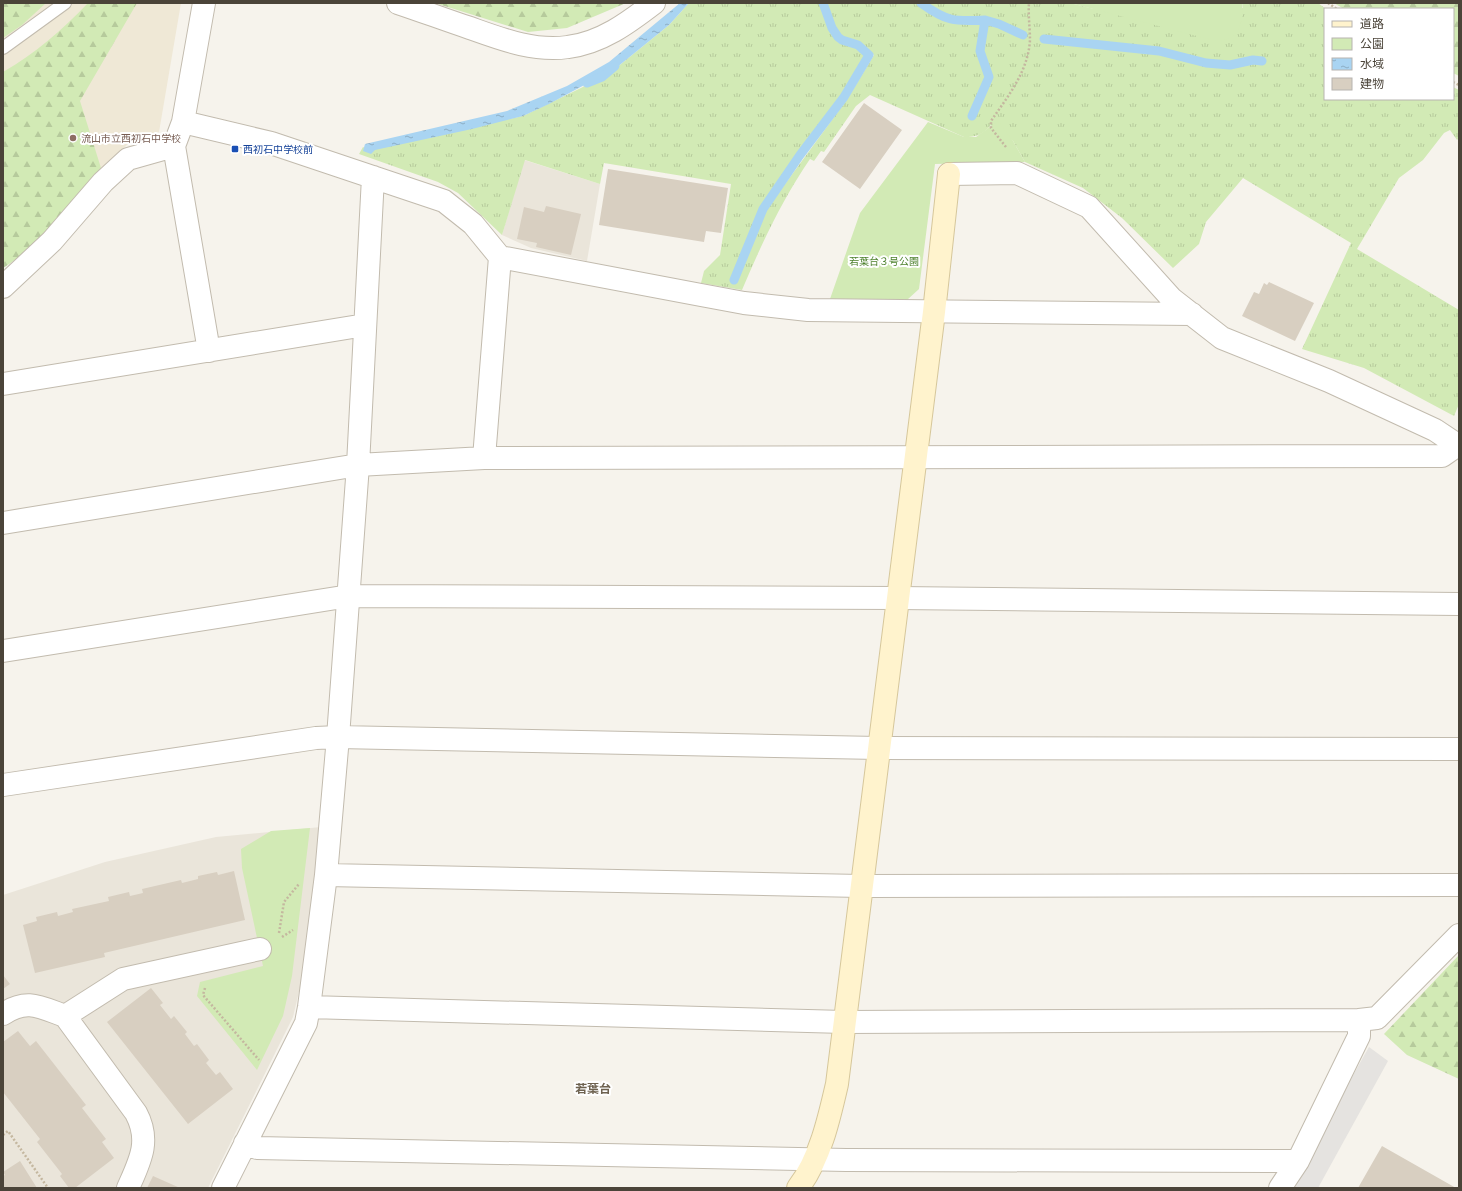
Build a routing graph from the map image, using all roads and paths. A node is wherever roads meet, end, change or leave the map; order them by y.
1 (65, 3) edge
2 (204, 3) edge
3 (398, 3) edge
4 (654, 3) edge
5 (1029, 3) edge
6 (3, 48) edge
7 (183, 122) junction
8 (174, 146) junction
9 (1017, 173) junction
10 (373, 178) junction
11 (500, 257) junction
12 (3, 286) edge
13 (934, 312) junction
14 (1192, 314) junction
15 (365, 325) junction
16 (209, 351) junction
17 (3, 384) edge
18 (1458, 445) edge
19 (915, 456) junction
20 (484, 458) junction
21 (358, 465) junction
22 (3, 523) edge
23 (349, 596) junction
24 (898, 598) junction
25 (1459, 604) edge
26 (3, 651) edge
27 (338, 737) junction
28 (878, 748) junction
29 (1459, 750) edge
30 (3, 785) edge
31 (326, 875) junction
32 (302, 884) dead end
33 (1459, 885) edge
34 (861, 886) junction
35 (296, 929) dead end
36 (1459, 935) edge
37 (260, 949) dead end
38 (205, 986) dead end
39 (309, 1007) junction
40 (3, 1014) edge
41 (65, 1016) junction
42 (1359, 1020) junction
43 (844, 1022) junction
44 (277, 1081) junction
45 (3, 1135) edge
46 (245, 1143) junction
47 (814, 1159) junction
48 (1298, 1161) junction
49 (48, 1188) edge
50 (128, 1188) edge
51 (223, 1188) edge
52 (798, 1188) edge
53 (1280, 1188) edge

1 - 6 lane
2 - 7 street
3 - 4 street
5 - 9 path
7 - 8 street
7 - 10 street
8 - 12 street
8 - 16 street
9 - 13 street
9 - 14 street
10 - 11 street
10 - 15 street
11 - 13 street
11 - 20 street
13 - 14 street
13 - 19 street
14 - 18 street
15 - 16 street
15 - 21 street
16 - 17 street
18 - 19 street
19 - 20 street
19 - 24 street
20 - 21 street
21 - 22 street
21 - 23 street
23 - 24 street
23 - 26 street
23 - 27 street
24 - 25 street
24 - 28 street
27 - 28 street
27 - 30 street
27 - 31 street
28 - 29 street
28 - 34 street
31 - 34 street
31 - 39 street
32 - 35 path
33 - 34 street
34 - 43 street
36 - 42 street
37 - 41 street
38 - 44 path
39 - 43 street
39 - 44 street
40 - 41 street
41 - 50 street
42 - 43 street
42 - 48 street
43 - 47 street
44 - 46 street
45 - 49 path
46 - 47 street
46 - 51 street
47 - 48 street
47 - 52 street
48 - 53 street

